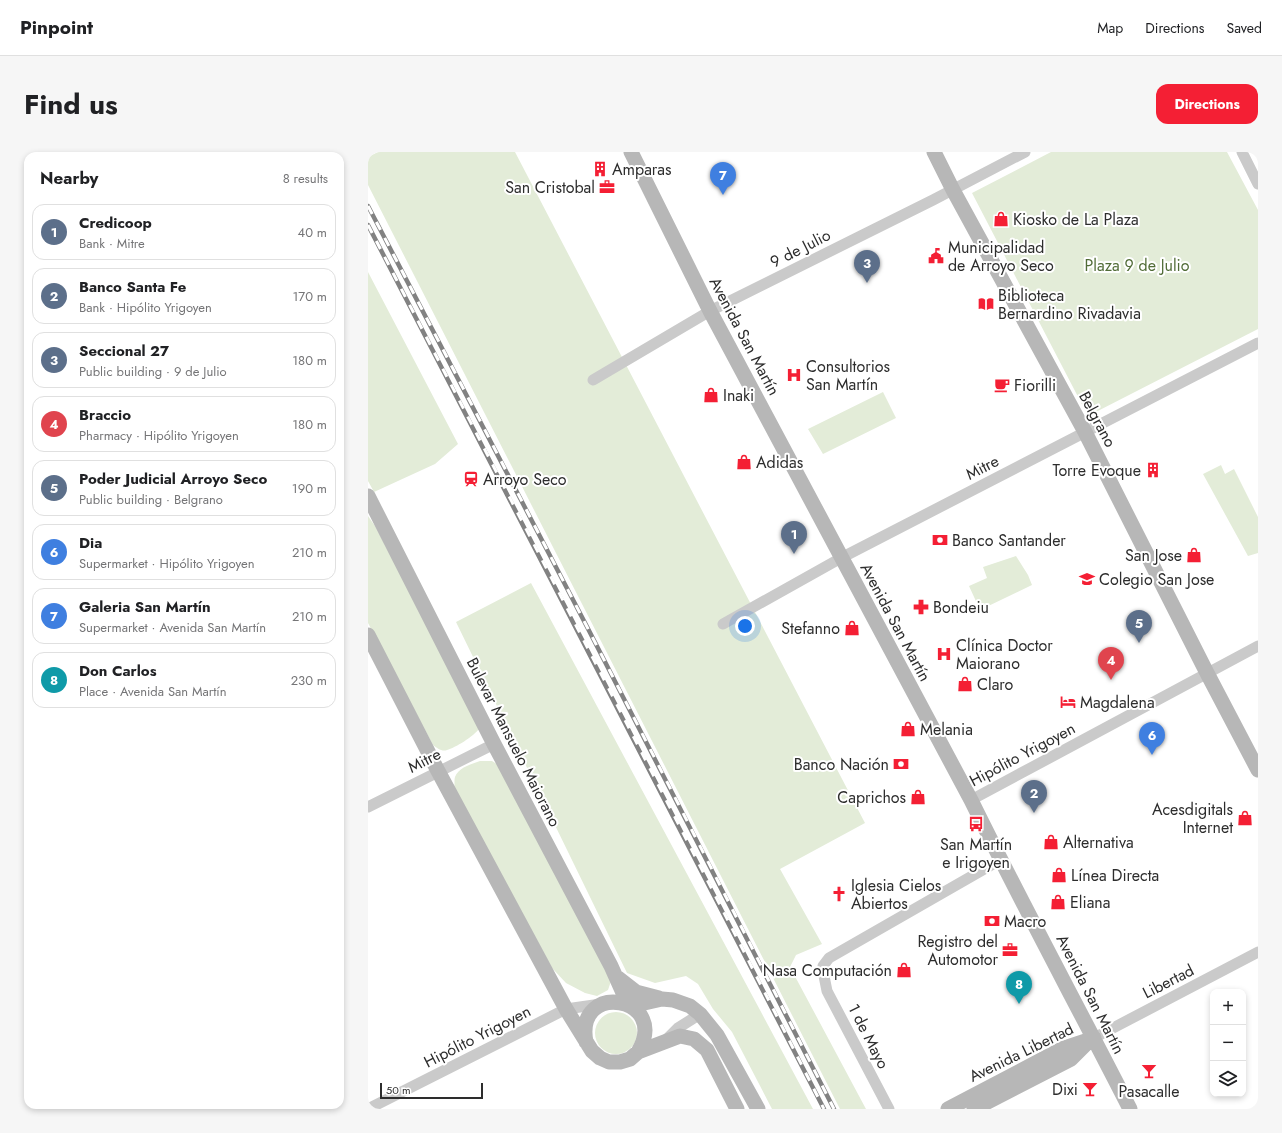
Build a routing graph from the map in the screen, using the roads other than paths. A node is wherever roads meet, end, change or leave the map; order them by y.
1 (631, 152) edge
2 (934, 152) edge
3 (1025, 152) edge
4 (1242, 152) edge
5 (1258, 184) edge
6 (953, 190) junction
7 (710, 311) junction
8 (1258, 343) edge
9 (593, 380) dead end
10 (1085, 432) junction
11 (370, 503) edge
12 (841, 558) junction
13 (723, 624) dead end
14 (368, 635) edge
15 (1258, 646) edge
16 (1207, 673) junction
17 (494, 744) junction
18 (1258, 770) edge
19 (438, 771) junction
20 (970, 800) junction
21 (368, 807) edge
22 (1000, 860) junction
23 (1258, 952) edge
24 (616, 977) junction
25 (662, 999) junction
26 (604, 1003) junction
27 (629, 1005) junction
28 (566, 1009) junction
29 (700, 1014) junction
30 (1094, 1038) junction
31 (665, 1041) junction
32 (586, 1042) junction
33 (638, 1052) junction
34 (368, 1109) edge
35 (737, 1109) edge
36 (758, 1109) edge
37 (889, 1109) edge
38 (948, 1109) edge
39 (974, 1109) edge
40 (1130, 1109) edge

1 - 7 street, Avenida San Martín
2 - 6 street, Belgrano
3 - 6 street, 9 de Julio
4 - 5 street
6 - 7 street, 9 de Julio
6 - 10 street, Belgrano
7 - 9 street, 9 de Julio
7 - 12 street, Avenida San Martín
8 - 10 street, Mitre
10 - 12 street, Mitre
10 - 16 street, Belgrano
11 - 17 street, Bulevar Mansuelo Maiorano
12 - 13 street, Mitre
12 - 20 street, Avenida San Martín
14 - 19 street
15 - 16 street, Hipólito Yrigoyen
16 - 18 street, Belgrano
16 - 20 street, Hipólito Yrigoyen
17 - 19 street, Mitre
17 - 24 street, Bulevar Mansuelo Maiorano
19 - 21 street, Mitre
19 - 28 street
20 - 22 street, Avenida San Martín
22 - 30 street, Avenida San Martín
22 - 37 street, 1 de Mayo
23 - 30 street, Libertad
24 - 25 street
24 - 27 street, Bulevar Mansuelo Maiorano
25 - 27 street
25 - 29 street
26 - 27 street
26 - 28 street, Hipólito Yrigoyen
26 - 32 street
27 - 33 street, Bulevar Mansuelo Maiorano
28 - 32 street
28 - 34 street, Hipólito Yrigoyen
29 - 31 street
29 - 36 street
30 - 38 street, Avenida Libertad
30 - 39 street, Avenida Libertad
30 - 40 street, Avenida San Martín
31 - 33 street
31 - 35 street
32 - 33 street

